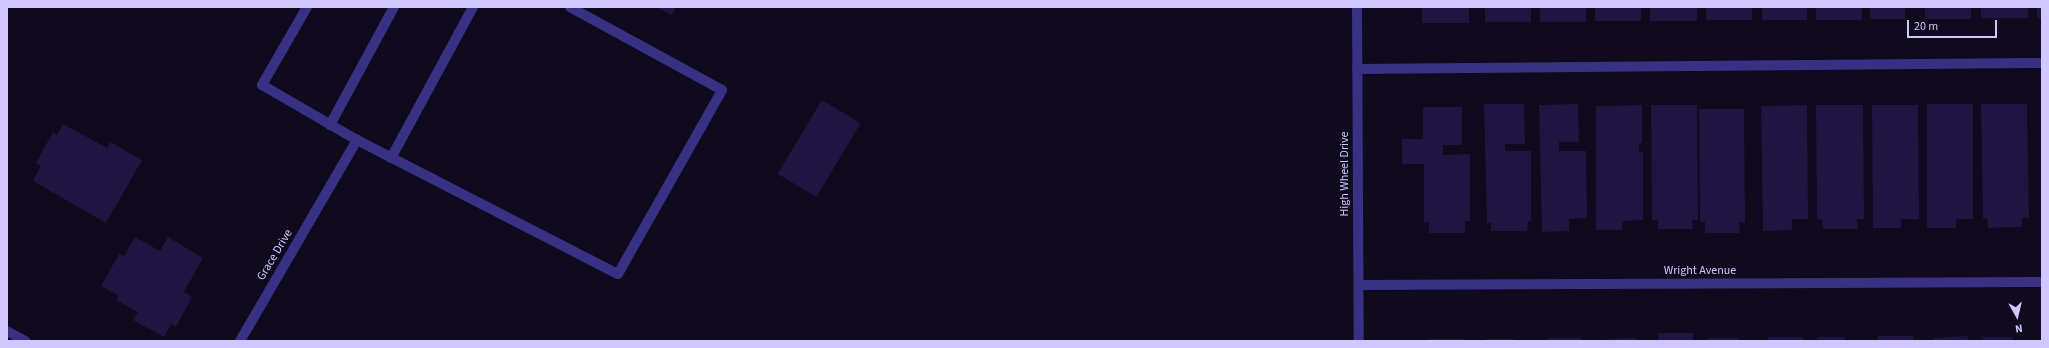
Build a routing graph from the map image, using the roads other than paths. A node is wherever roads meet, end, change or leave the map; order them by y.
1 (307, 7) edge
2 (394, 7) edge
3 (473, 7) edge
4 (570, 7) edge
5 (1357, 7) edge
6 (2042, 63) edge
7 (1357, 69) junction
8 (330, 125) junction
9 (357, 140) junction
10 (391, 158) junction
11 (2042, 282) edge
12 (1359, 285) junction
13 (7, 331) edge
14 (25, 341) edge
15 (240, 341) edge
16 (1359, 341) edge

1 - 8 street
2 - 8 street
3 - 10 street
4 - 10 street
5 - 7 street, High Wheel Drive
6 - 7 street
7 - 12 street, High Wheel Drive
8 - 9 street
9 - 10 street
9 - 15 street, Grace Drive
11 - 12 street, Wright Avenue
12 - 16 street, High Wheel Drive
13 - 14 street

